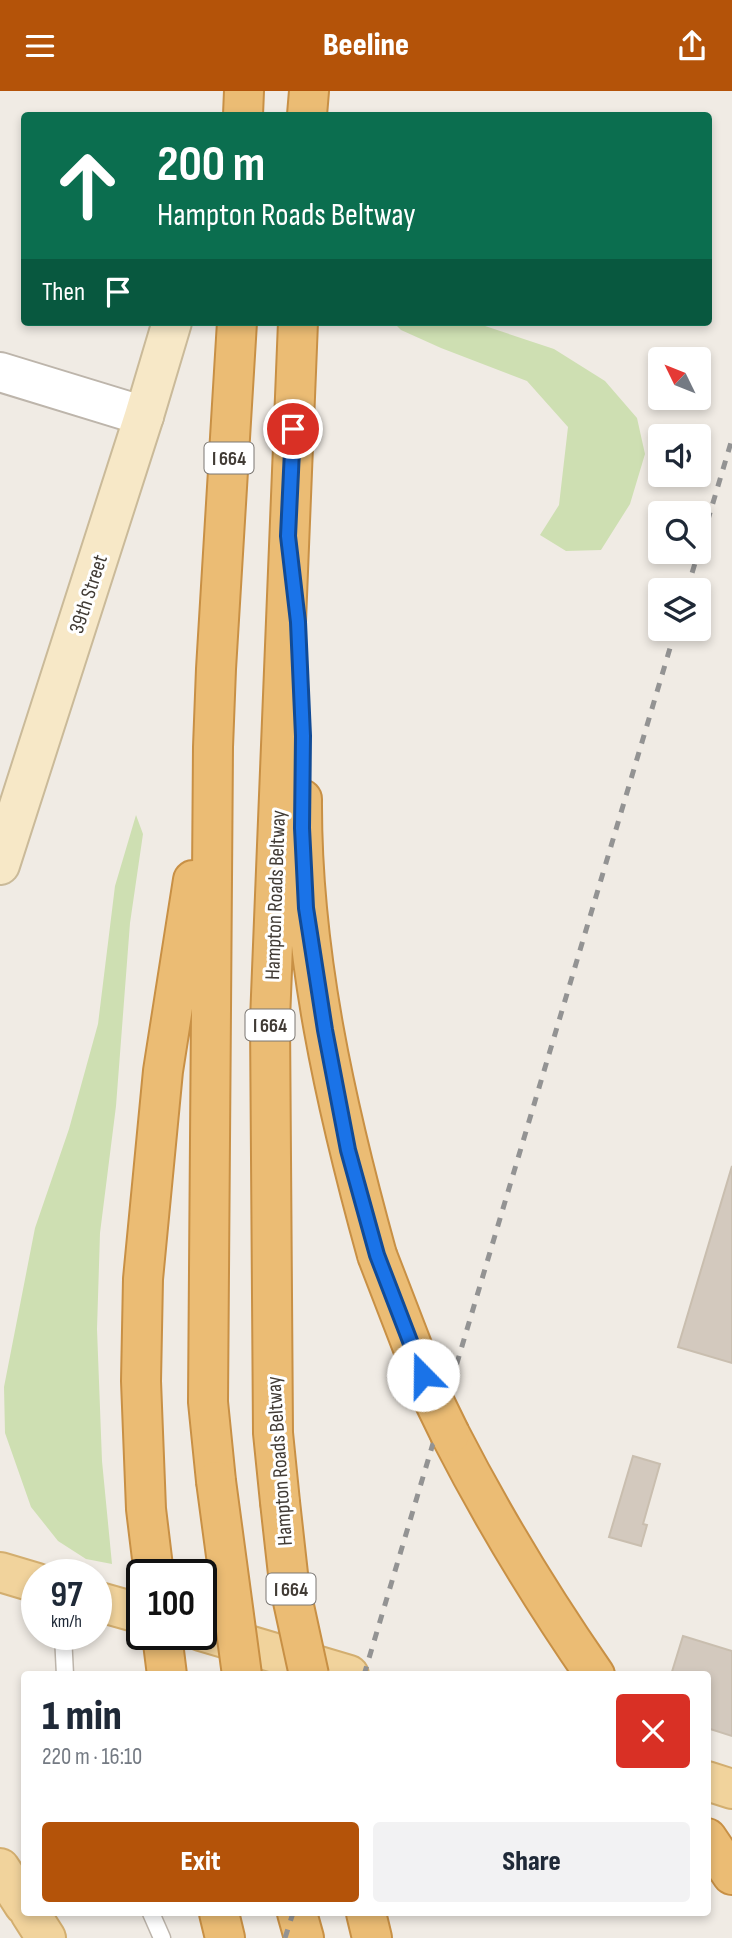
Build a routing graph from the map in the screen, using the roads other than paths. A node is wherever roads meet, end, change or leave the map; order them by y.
1 (242, 91) edge
2 (309, 91) edge
3 (234, 112) edge
4 (243, 112) edge
5 (307, 112) edge
6 (171, 326) edge
7 (237, 326) edge
8 (298, 326) edge
9 (0, 372) edge
10 (144, 416) junction
11 (291, 619) junction
12 (213, 747) junction
13 (13, 781) edge
14 (3, 846) edge
15 (152, 1559) edge
16 (0, 1572) edge
17 (21, 1578) edge
18 (217, 1636) edge
19 (64, 1650) edge
20 (164, 1650) edge
21 (65, 1671) edge
22 (166, 1671) edge
23 (241, 1671) edge
24 (308, 1671) edge
25 (336, 1671) edge
26 (591, 1671) edge
27 (711, 1782) edge
28 (732, 1789) edge
29 (711, 1844) edge
30 (0, 1868) edge
31 (732, 1875) edge
32 (21, 1900) edge
33 (32, 1916) edge
34 (152, 1916) edge
35 (220, 1916) edge
36 (298, 1916) edge
37 (367, 1916) edge
38 (46, 1938) edge
39 (162, 1938) edge
40 (225, 1938) edge
41 (304, 1938) edge
42 (372, 1938) edge

1 - 3 main road
1 - 4 highway
2 - 5 highway
6 - 10 main road, 39th Street
7 - 12 highway, I 664
8 - 11 highway
9 - 10 street
10 - 13 main road, 39th Street
11 - 24 highway, Hampton Roads Beltway / I 664, bridge
11 - 26 highway, bridge
12 - 15 highway
12 - 23 highway, I 664, bridge
13 - 14 main road, 39th Street
16 - 17 main road
18 - 25 main road
19 - 21 lane
20 - 22 highway
27 - 28 main road
29 - 31 highway
30 - 32 main road
33 - 38 main road
34 - 39 lane
35 - 40 highway
36 - 41 highway
37 - 42 highway

